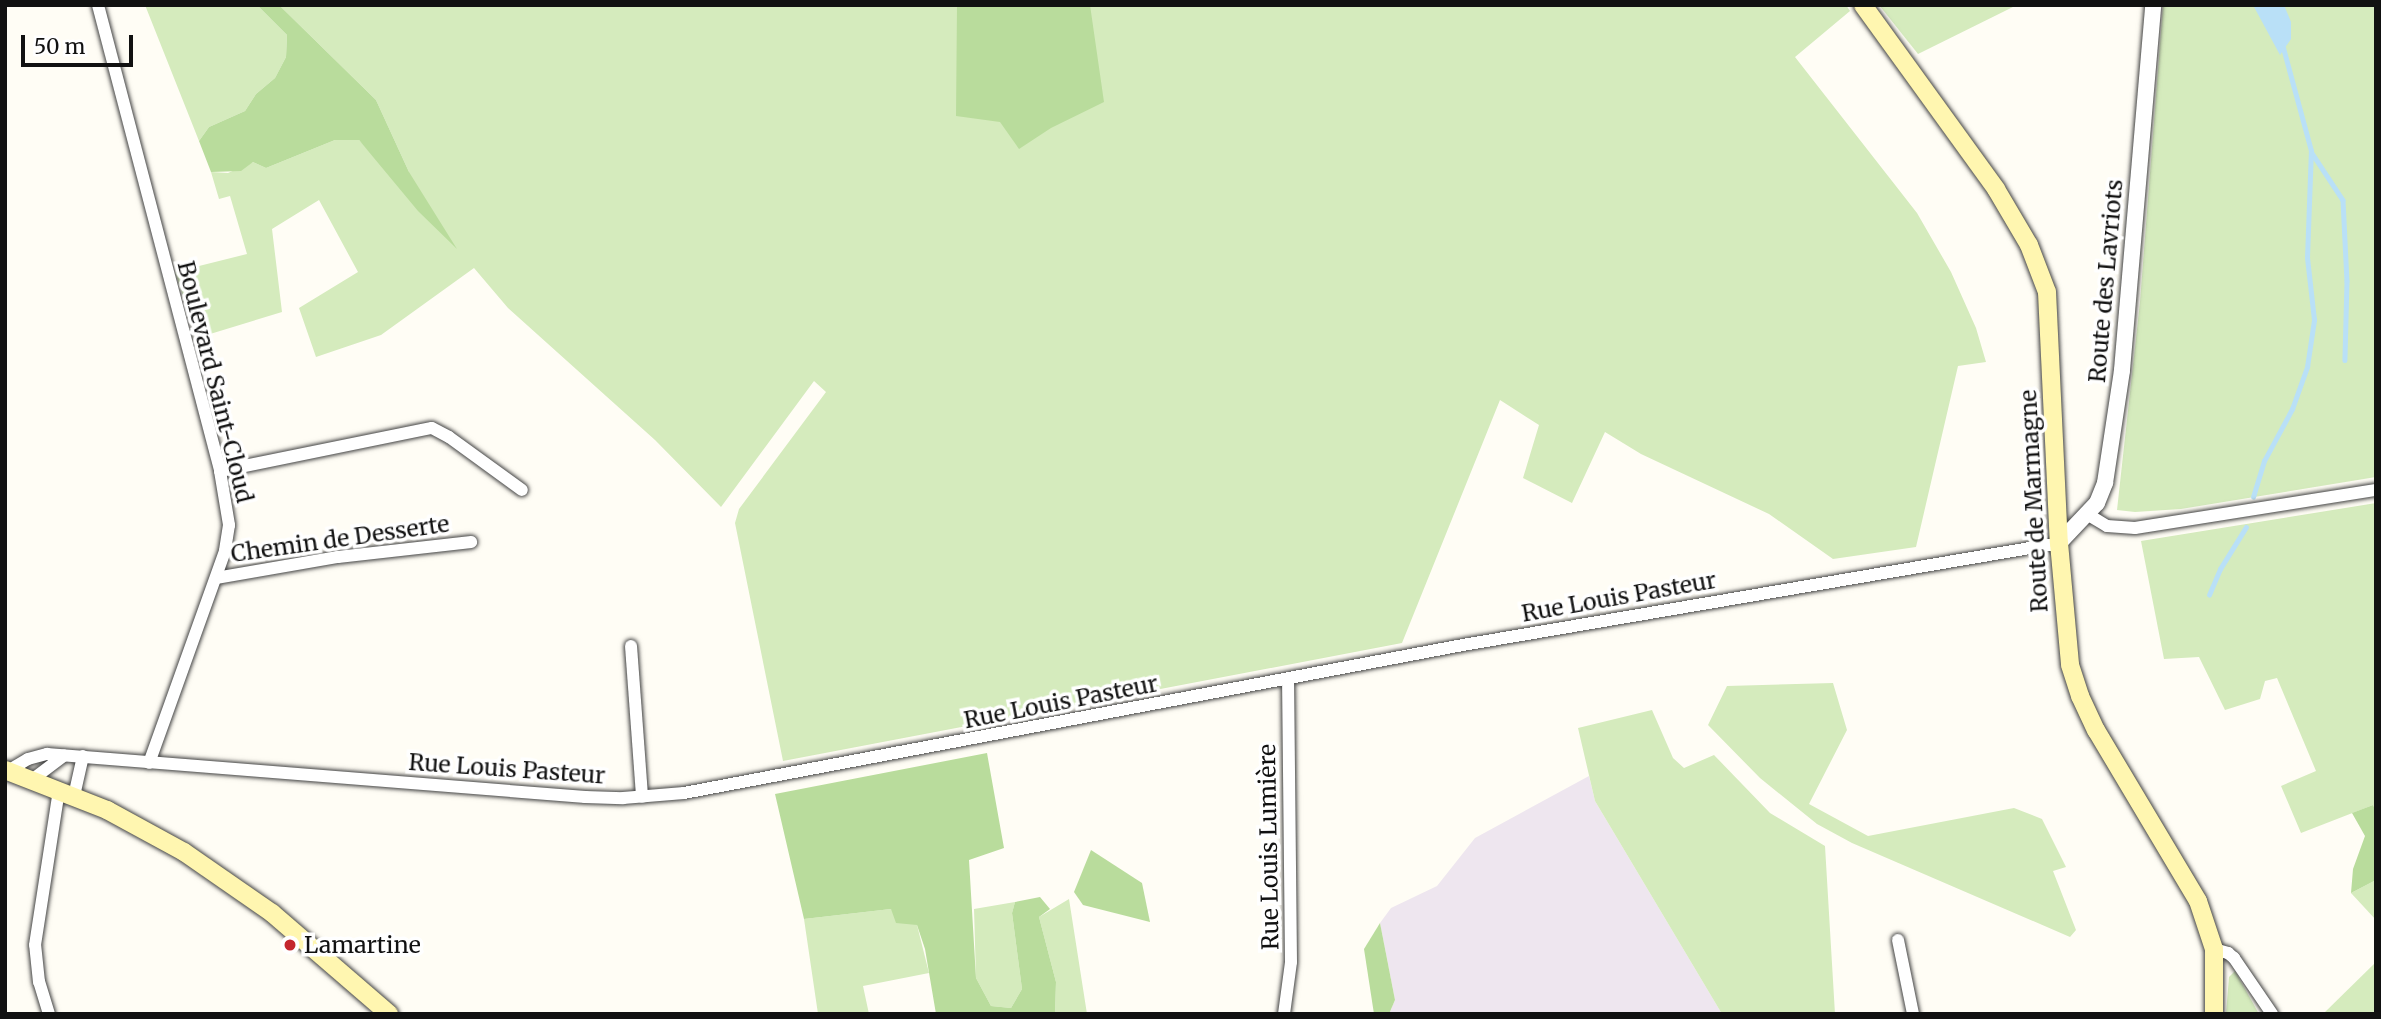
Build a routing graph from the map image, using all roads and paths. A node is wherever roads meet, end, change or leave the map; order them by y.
1 (98, 5) edge
2 (1863, 5) edge
3 (2153, 5) edge
4 (220, 471) junction
5 (522, 490) dead end
6 (2376, 490) edge
7 (2087, 514) junction
8 (471, 542) dead end
9 (2059, 543) junction
10 (216, 578) junction
11 (631, 646) dead end
12 (1288, 680) junction
13 (64, 756) junction
14 (83, 756) junction
15 (149, 763) junction
16 (7, 771) edge
17 (33, 779) junction
18 (66, 793) junction
19 (642, 797) junction
20 (1898, 940) dead end
21 (2214, 949) junction
22 (49, 1014) edge
23 (389, 1014) edge
24 (1284, 1014) edge
25 (1913, 1014) edge
26 (2214, 1014) edge
27 (2272, 1014) edge

1 - 4 street, Boulevard Saint-Cloud
2 - 9 main road, Route de Marmagne
3 - 7 street, Route des Lavriots
4 - 5 street
4 - 10 street, Boulevard Saint-Cloud
6 - 7 street
7 - 9 street, Route des Lavriots
8 - 10 street, Chemin de Desserte
9 - 12 street, Rue Louis Pasteur
9 - 21 main road, Route de Marmagne
10 - 15 street, Boulevard Saint-Cloud
11 - 19 street
12 - 19 street, Rue Louis Pasteur
12 - 24 street, Rue Louis Lumière
13 - 14 street, Rue Louis Pasteur
13 - 16 street, Rue Louis Pasteur
13 - 17 street
14 - 15 street, Rue Louis Pasteur
14 - 18 street
15 - 19 street, Rue Louis Pasteur
16 - 17 main road
17 - 18 main road
18 - 22 street
18 - 23 main road
20 - 25 street
21 - 26 main road, Route de Marmagne
21 - 27 street

